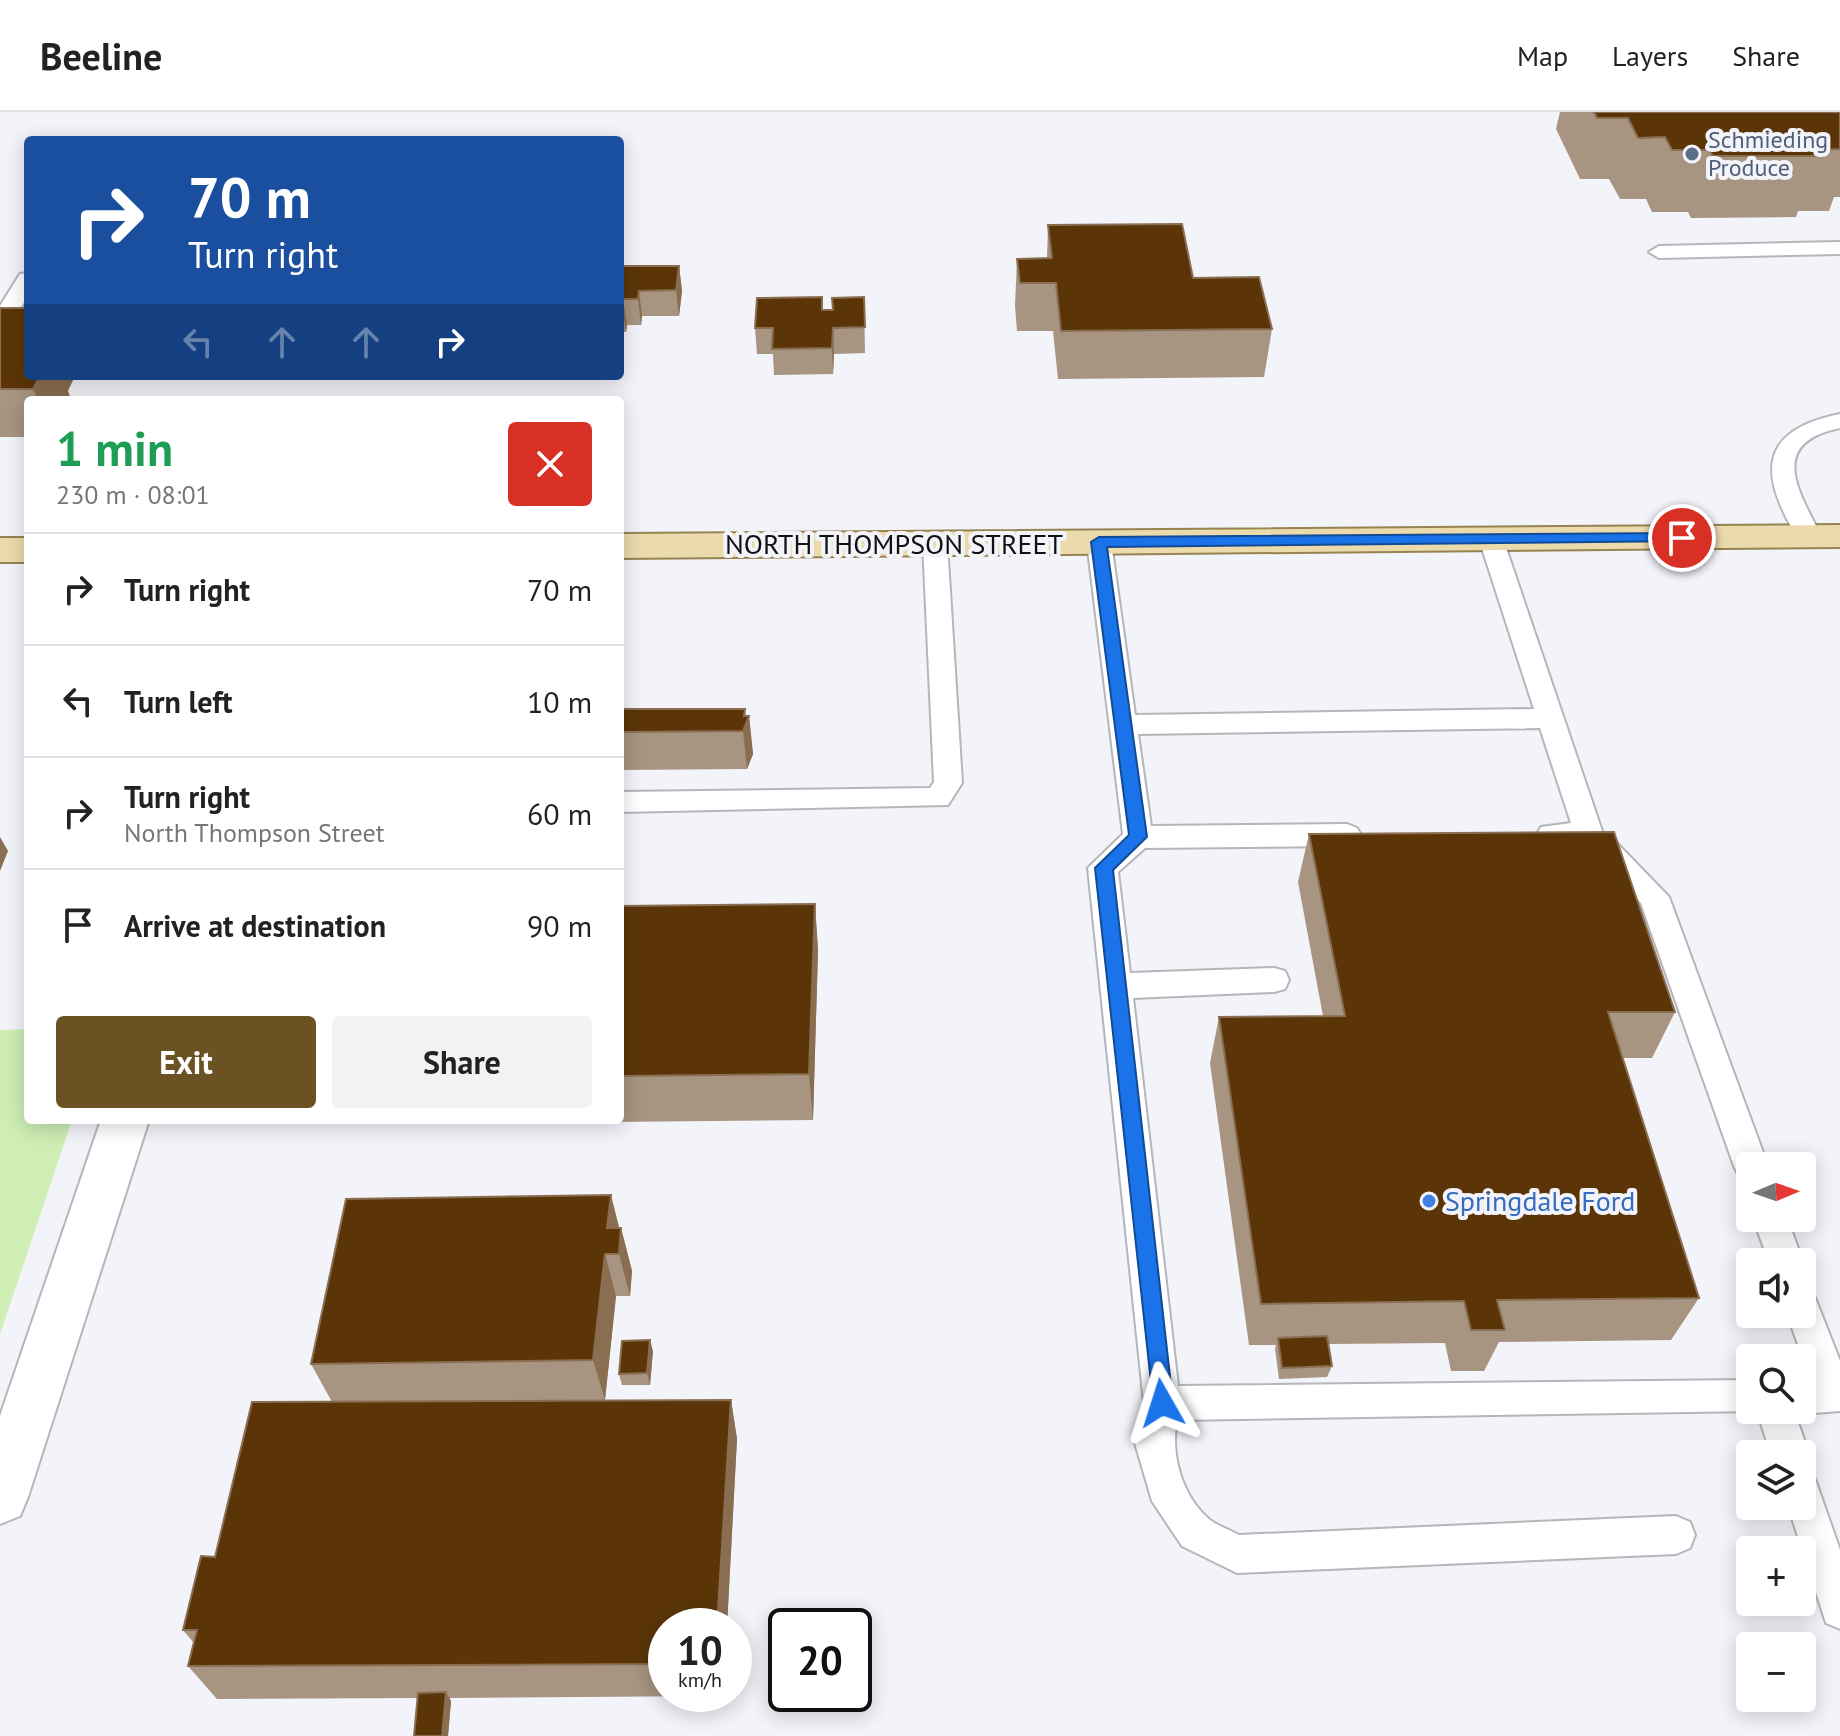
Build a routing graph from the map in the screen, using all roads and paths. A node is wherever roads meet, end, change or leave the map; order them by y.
1 (1840, 248) edge
2 (1659, 252) dead end
3 (24, 285) edge
4 (0, 323) edge
5 (1840, 421) edge
6 (1825, 537) edge
7 (1491, 539) junction
8 (1099, 542) junction
9 (935, 543) junction
10 (624, 546) edge
11 (0, 550) edge
12 (24, 550) edge
13 (1551, 718) junction
14 (1123, 725) junction
15 (624, 802) edge
16 (1589, 833) junction
17 (1526, 834) edge
18 (1369, 835) edge
19 (1138, 837) junction
20 (1274, 980) dead end
21 (1116, 986) junction
22 (124, 1124) edge
23 (1746, 1152) edge
24 (1816, 1344) edge
25 (1736, 1397) edge
26 (1816, 1397) edge
27 (1162, 1403) junction
28 (0, 1497) edge
29 (1811, 1520) edge
30 (1676, 1535) dead end
31 (1840, 1609) edge

1 - 2 lane
3 - 4 lane
5 - 6 lane
6 - 7 main road, NORTH THOMPSON STREET
7 - 8 main road, NORTH THOMPSON STREET
7 - 13 lane
8 - 9 main road, NORTH THOMPSON STREET
8 - 14 lane
9 - 10 main road, NORTH THOMPSON STREET
9 - 15 lane
11 - 12 main road
13 - 14 lane
13 - 16 lane
14 - 19 lane
16 - 17 lane
16 - 23 lane
18 - 19 lane
19 - 21 lane
20 - 21 lane
21 - 27 lane
22 - 28 street
24 - 26 lane
25 - 27 lane
27 - 30 lane
29 - 31 lane

